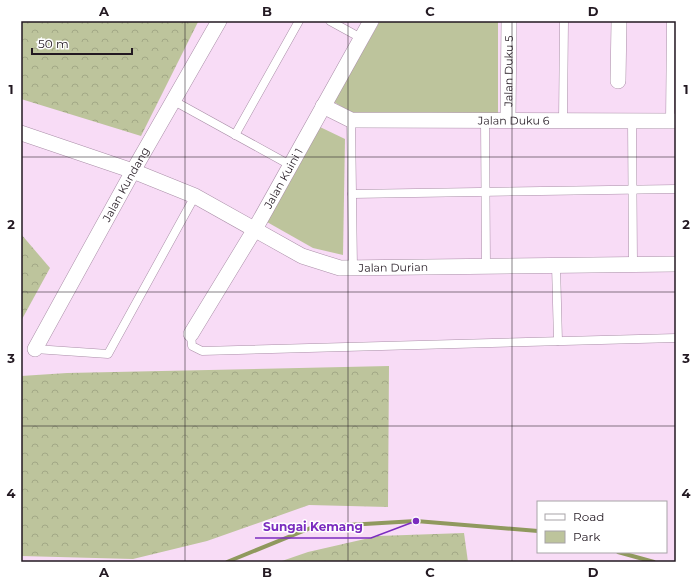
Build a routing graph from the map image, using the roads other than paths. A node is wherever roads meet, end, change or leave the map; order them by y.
1 (219, 21) edge
2 (298, 21) edge
3 (330, 21) edge
4 (371, 21) edge
5 (509, 21) edge
6 (564, 21) edge
7 (619, 21) edge
8 (671, 21) edge
9 (361, 38) junction
10 (618, 81) dead end
11 (174, 101) junction
12 (323, 106) junction
13 (351, 120) junction
14 (485, 120) junction
15 (508, 120) junction
16 (563, 120) junction
17 (632, 121) junction
18 (673, 121) edge
19 (21, 132) edge
20 (235, 135) junction
21 (290, 166) junction
22 (133, 171) junction
23 (676, 189) edge
24 (632, 190) junction
25 (486, 192) junction
26 (352, 194) junction
27 (196, 196) junction
28 (255, 229) junction
29 (633, 264) junction
30 (676, 264) edge
31 (556, 265) junction
32 (486, 266) junction
33 (352, 268) junction
34 (191, 334) joint
35 (676, 338) edge
36 (558, 341) junction
37 (35, 349) joint

1 - 11 street, Jalan Kundang
2 - 20 lane
3 - 9 lane
4 - 9 street, Jalan Kuini 1
5 - 15 street, Jalan Duku 5
6 - 16 lane
7 - 10 street
8 - 18 lane
9 - 12 street, Jalan Kuini 1
11 - 20 lane
11 - 22 street, Jalan Kundang
12 - 13 street
12 - 21 street, Jalan Kuini 1
13 - 14 street, Jalan Duku 6
13 - 26 lane
14 - 15 street, Jalan Duku 6
14 - 25 lane
15 - 16 street, Jalan Duku 6
16 - 17 street, Jalan Duku 6
17 - 18 street, Jalan Duku 6
17 - 24 lane
19 - 22 street, Jalan Durian
20 - 21 lane
21 - 28 street, Jalan Kuini 1
22 - 27 street, Jalan Durian
22 - 37 street, Jalan Kundang
23 - 24 lane
24 - 25 lane
24 - 29 lane
25 - 26 lane
25 - 32 lane
26 - 33 lane
27 - 28 street, Jalan Durian
27 - 37 lane
28 - 33 street, Jalan Durian
28 - 34 street, Jalan Kuini 1
29 - 30 street, Jalan Durian
29 - 31 street, Jalan Durian
31 - 32 street, Jalan Durian
31 - 36 lane
32 - 33 street, Jalan Durian
34 - 36 lane
35 - 36 lane

